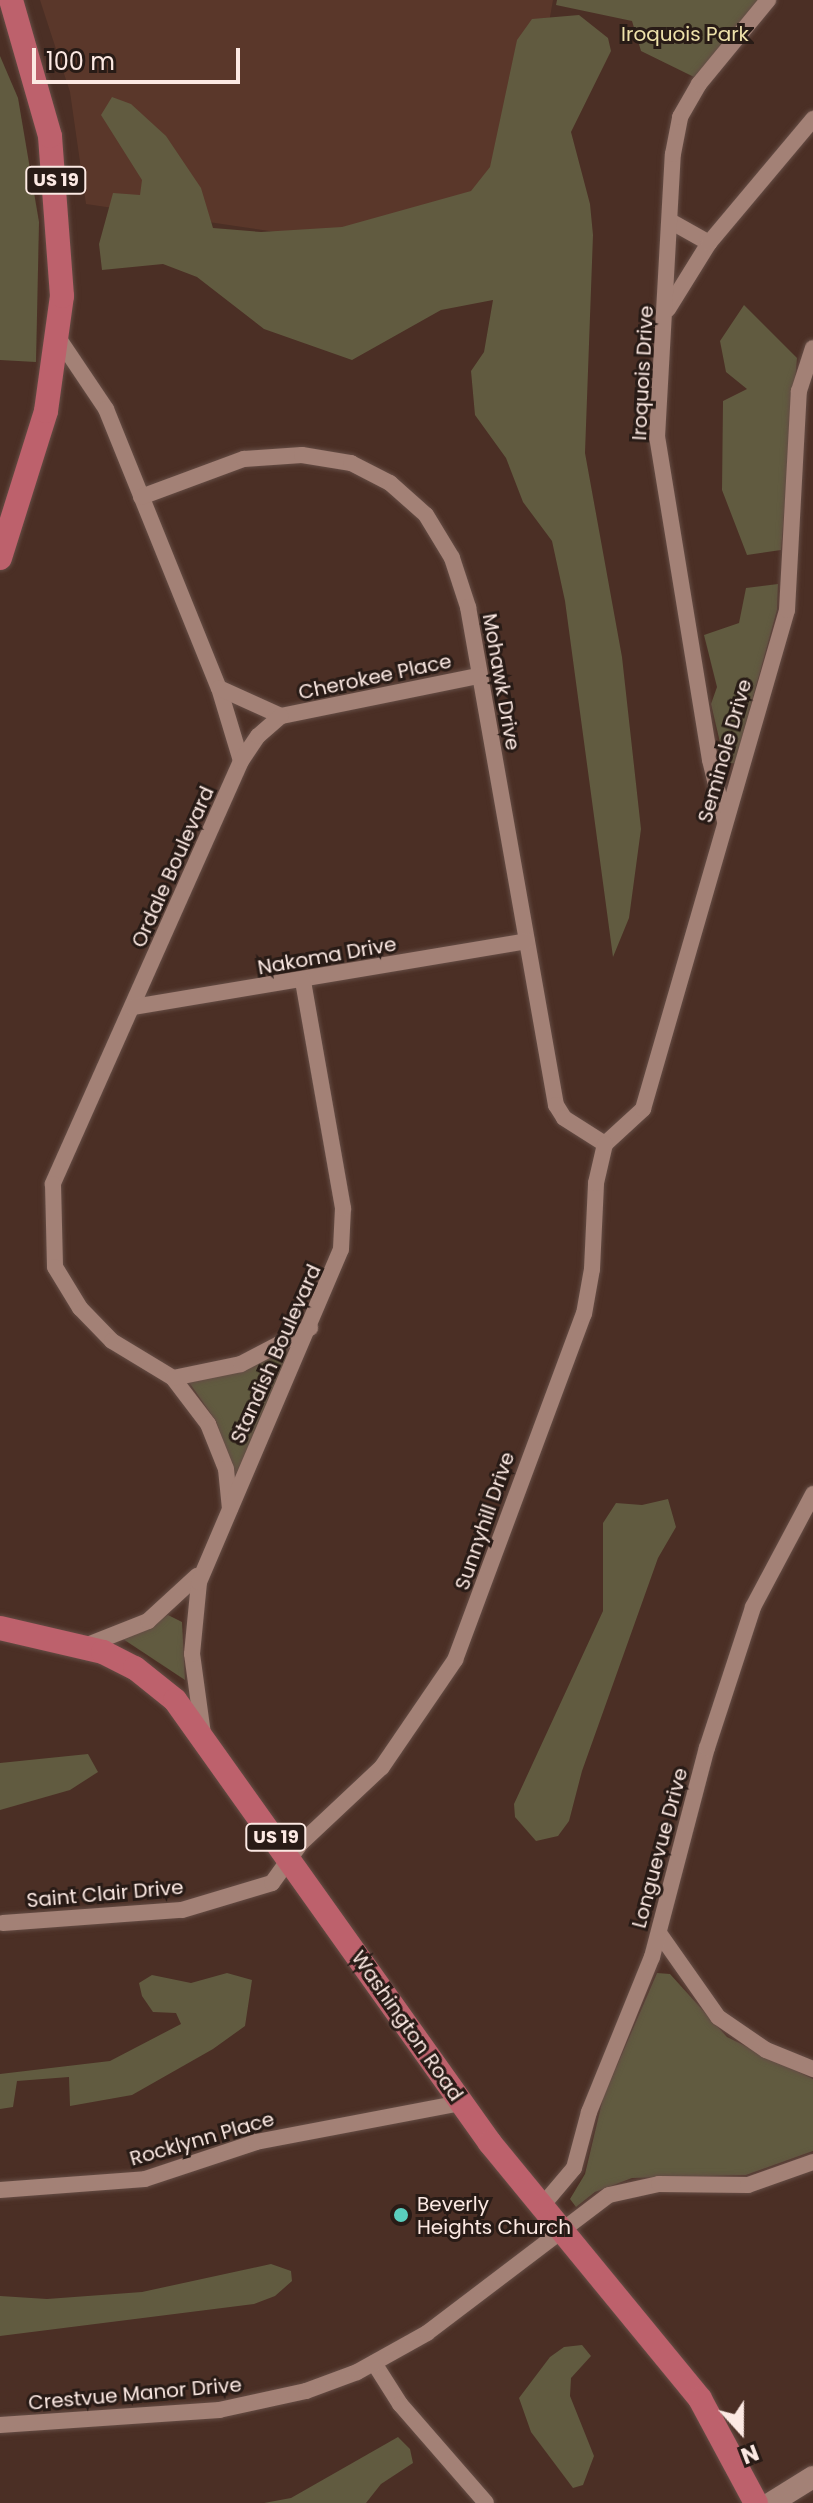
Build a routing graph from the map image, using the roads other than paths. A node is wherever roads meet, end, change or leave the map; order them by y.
1 (11, 0) edge
2 (768, 0) edge
3 (813, 119) edge
4 (670, 221) junction
5 (709, 243) junction
6 (667, 310) junction
7 (59, 339) junction
8 (813, 348) edge
9 (141, 497) junction
10 (0, 558) edge
11 (478, 676) junction
12 (219, 688) junction
13 (281, 716) junction
14 (241, 761) junction
15 (725, 821) junction
16 (527, 941) junction
17 (303, 982) junction
18 (133, 1007) junction
19 (605, 1144) junction
20 (310, 1328) junction
21 (173, 1378) junction
22 (813, 1494) edge
23 (230, 1509) junction
24 (205, 1565) junction
25 (0, 1628) edge
26 (37, 1637) junction
27 (0, 1642) edge
28 (85, 1646) junction
29 (203, 1734) junction
30 (291, 1859) junction
31 (3, 1923) dead end
32 (659, 1933) junction
33 (813, 2069) edge
34 (461, 2103) junction
35 (813, 2162) edge
36 (0, 2190) edge
37 (541, 2207) junction
38 (561, 2231) junction
39 (374, 2363) junction
40 (0, 2425) edge
41 (813, 2477) edge
42 (486, 2503) edge
43 (756, 2503) edge
44 (771, 2503) edge

1 - 7 main road, US 19
2 - 4 street, Iroquois Drive
3 - 5 street
4 - 5 street
4 - 6 street, Iroquois Drive
5 - 6 street
6 - 15 street, Iroquois Drive
7 - 9 street
7 - 10 main road, US 19
8 - 15 street, Seminole Drive
9 - 11 street, Mohawk Drive
9 - 12 street
11 - 13 street, Cherokee Place
11 - 16 street, Mohawk Drive
12 - 13 street, Cherokee Place
12 - 14 street
13 - 14 street, Cherokee Place
14 - 18 street, Ordale Boulevard
15 - 19 street, Seminole Drive
16 - 17 street, Nakoma Drive
16 - 19 street, Mohawk Drive
17 - 18 street, Nakoma Drive
17 - 20 street, Standish Boulevard
18 - 21 street, Ordale Boulevard
19 - 30 street, Sunnyhill Drive
20 - 21 street
20 - 23 street, Standish Boulevard
21 - 23 street, Ordale Boulevard
22 - 32 street, Longuevue Drive
23 - 24 street, Standish Boulevard
24 - 28 street
24 - 29 street, Standish Boulevard
25 - 26 main road, Washington Road / US 19
26 - 27 street
26 - 28 main road, Washington Road / US 19
28 - 29 main road, Washington Road / US 19
29 - 30 main road, Washington Road / US 19
30 - 31 street, Saint Clair Drive
30 - 34 main road, Washington Road / US 19
32 - 33 street
32 - 37 street, Longuevue Drive
34 - 36 street, Rocklynn Place
34 - 37 main road, Washington Road / US 19
35 - 38 street, Crestvue Manor Drive
37 - 38 main road, Washington Road / US 19
38 - 39 street, Crestvue Manor Drive
38 - 43 main road, Washington Road / US 19
39 - 40 street, Crestvue Manor Drive
39 - 42 street
41 - 44 street

